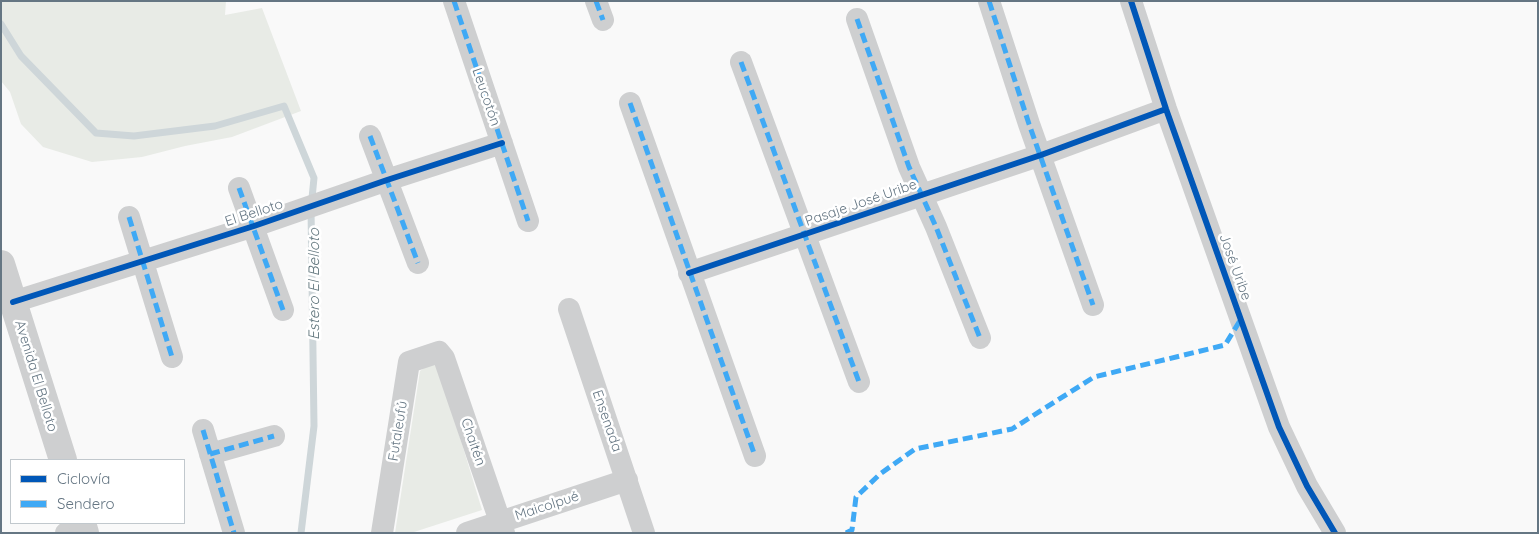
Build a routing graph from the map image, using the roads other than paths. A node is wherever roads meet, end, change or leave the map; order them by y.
1 (454, 1) edge
2 (989, 1) edge
3 (1131, 1) edge
4 (857, 19) dead end
5 (741, 62) dead end
6 (630, 103) dead end
7 (1166, 109) junction
8 (370, 136) dead end
9 (502, 143) junction
10 (1041, 155) junction
11 (387, 180) junction
12 (239, 188) dead end
13 (922, 195) junction
14 (129, 217) dead end
15 (528, 220) dead end
16 (254, 226) junction
17 (804, 235) junction
18 (143, 260) junction
19 (418, 263) dead end
20 (1, 264) edge
21 (689, 273) junction
22 (13, 302) junction
23 (1094, 306) dead end
24 (569, 309) dead end
25 (283, 310) dead end
26 (980, 338) dead end
27 (439, 352) joint
28 (172, 357) dead end
29 (859, 382) dead end
30 (203, 430) dead end
31 (274, 436) dead end
32 (210, 454) junction
33 (755, 456) dead end
34 (63, 459) edge
35 (627, 480) junction
36 (502, 527) edge
37 (234, 533) edge
38 (382, 533) edge
39 (467, 533) edge
40 (644, 533) edge
41 (1335, 533) edge

1 - 9 street, Leucotón
2 - 10 street
3 - 7 street, José Uribe
4 - 13 street, Pasaje José Uribe
5 - 17 street, Pasaje José Uribe
6 - 21 street
7 - 10 street, Pasaje José Uribe
7 - 41 street, José Uribe
8 - 11 street
9 - 11 street, El Belloto
9 - 15 street, Leucotón
10 - 13 street, Pasaje José Uribe
10 - 23 street
11 - 16 street, El Belloto
11 - 19 street
12 - 16 street, El Belloto
13 - 17 street, Pasaje José Uribe
13 - 26 street, Pasaje José Uribe
14 - 18 street
16 - 18 street, El Belloto
16 - 25 street, El Belloto
17 - 21 street, Pasaje José Uribe
17 - 29 street, Pasaje José Uribe
18 - 22 street, El Belloto
18 - 28 street
20 - 22 street, Avenida El Belloto
21 - 33 street
22 - 34 street, Avenida El Belloto
24 - 35 street, Ensenada
27 - 36 street, Chaitén
27 - 38 street, Futaleufú
30 - 32 street
31 - 32 street
32 - 37 street
35 - 36 street, Maicolpué
35 - 40 street, Ensenada
36 - 39 street, Maicolpué

